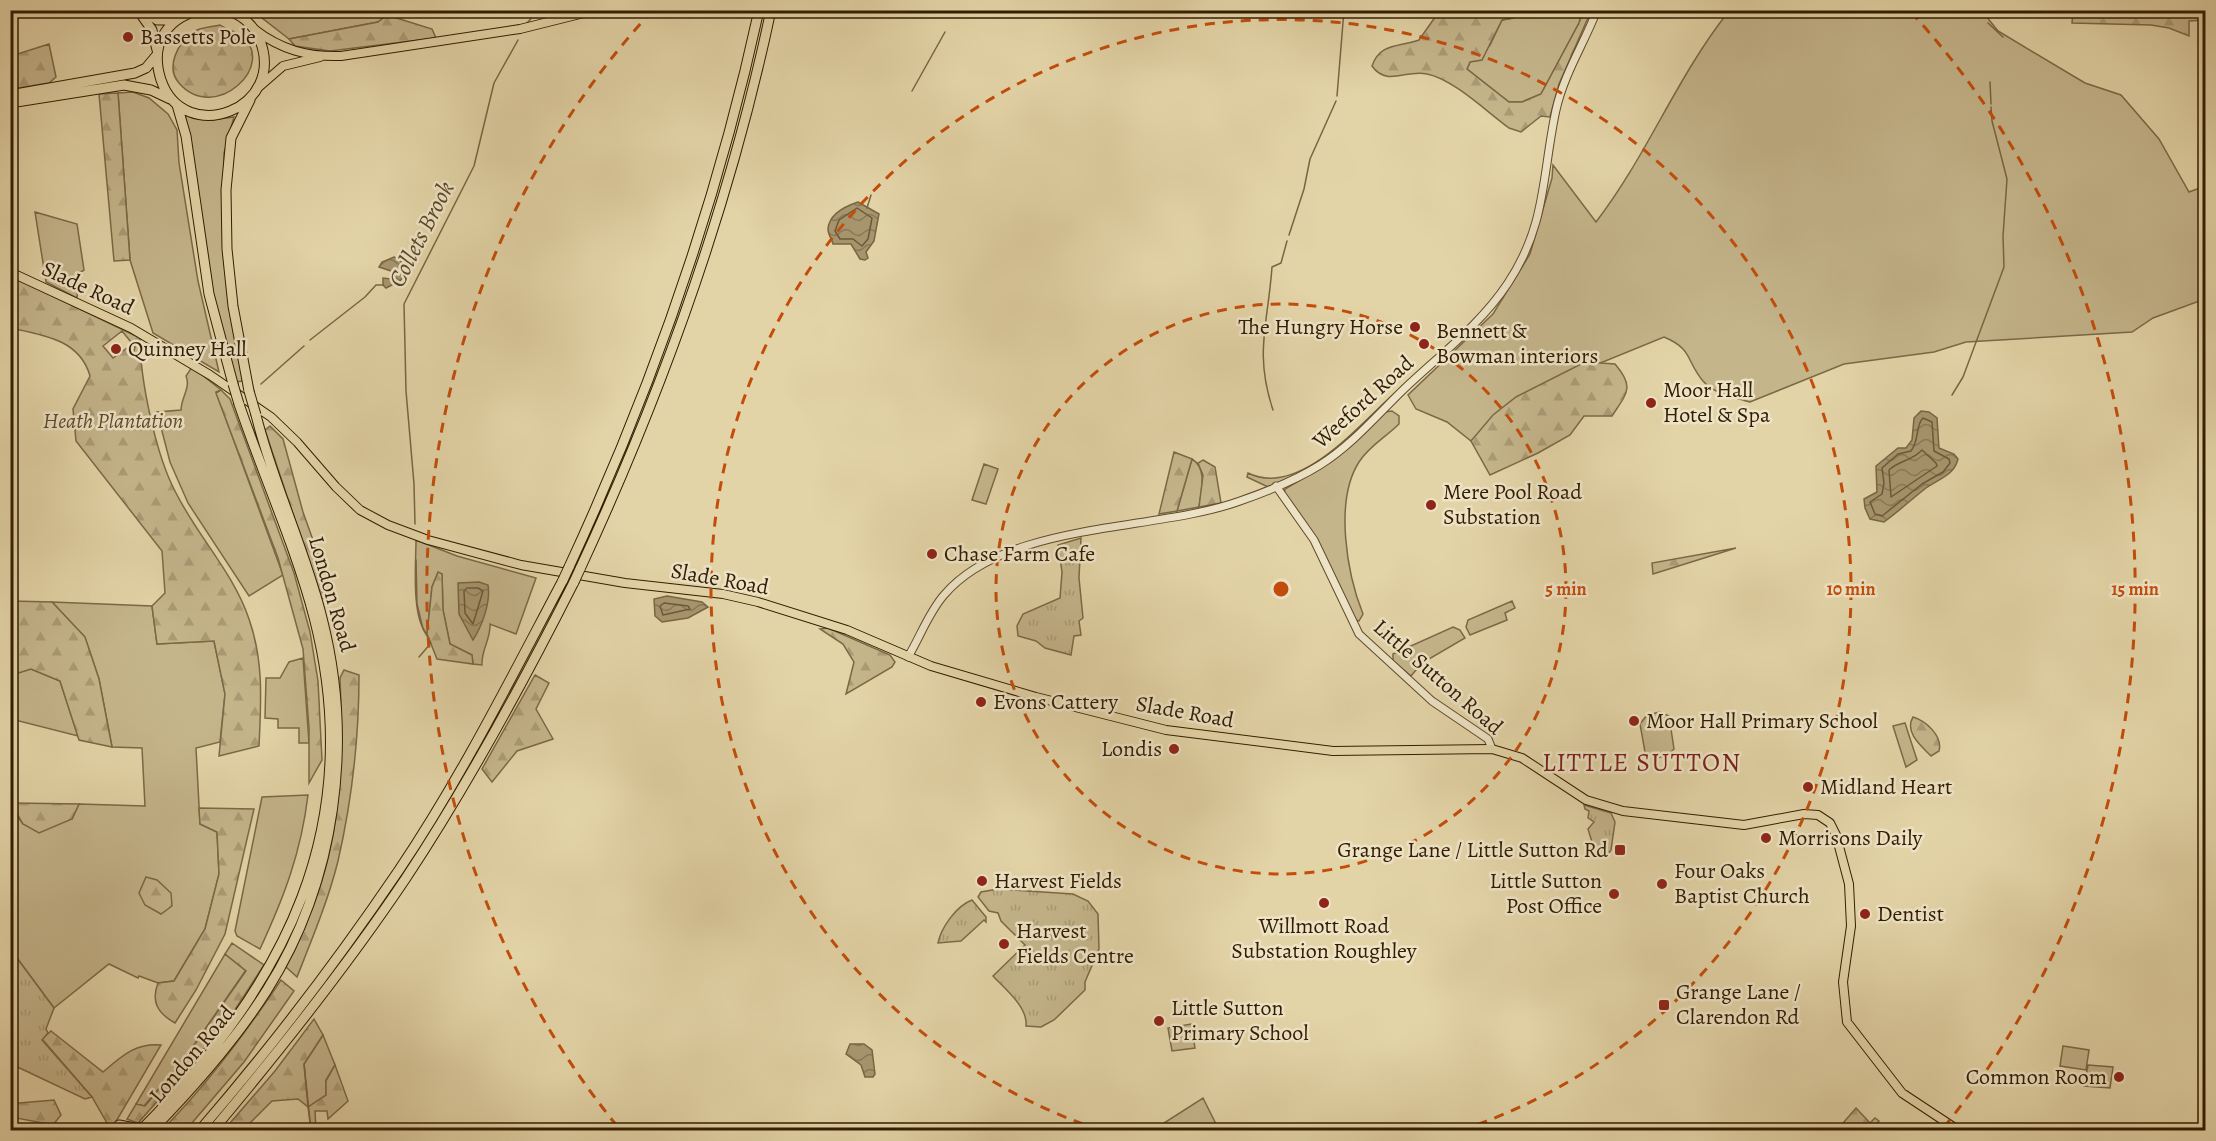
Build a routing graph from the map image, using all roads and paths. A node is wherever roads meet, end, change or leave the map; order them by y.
1 (138, 10) edge
2 (144, 10) edge
3 (199, 10) edge
4 (225, 10) edge
5 (596, 10) edge
6 (759, 10) edge
7 (771, 10) edge
8 (1597, 10) edge
9 (242, 14) edge
10 (181, 15) edge
11 (254, 28) junction
12 (156, 53) junction
13 (321, 56) junction
14 (260, 86) junction
15 (10, 95) edge
16 (250, 100) junction
17 (174, 102) junction
18 (10, 103) edge
19 (10, 272) edge
20 (1276, 486) junction
21 (908, 657) junction
22 (1492, 749) junction
23 (279, 961) junction
24 (119, 1125) dead end
25 (146, 1129) edge
26 (200, 1131) edge
27 (213, 1131) edge
28 (1958, 1131) edge

1 - 12 highway
2 - 10 highway
3 - 10 highway
4 - 9 highway
5 - 13 main road
6 - 26 highway, bridge
7 - 27 highway, bridge
8 - 20 street, Weeford Road
9 - 11 highway
10 - 12 highway
11 - 13 main road
11 - 14 highway
12 - 15 highway
12 - 17 highway
13 - 14 main road
14 - 16 highway
16 - 17 highway
16 - 23 highway, London Road, bridge
17 - 18 highway
17 - 23 highway, London Road, bridge
19 - 21 main road, Slade Road
20 - 21 street, Weeford Road
20 - 22 street, Little Sutton Road
21 - 22 main road, Slade Road
22 - 28 main road, Little Sutton Road
23 - 25 highway, London Road
24 - 25 highway

